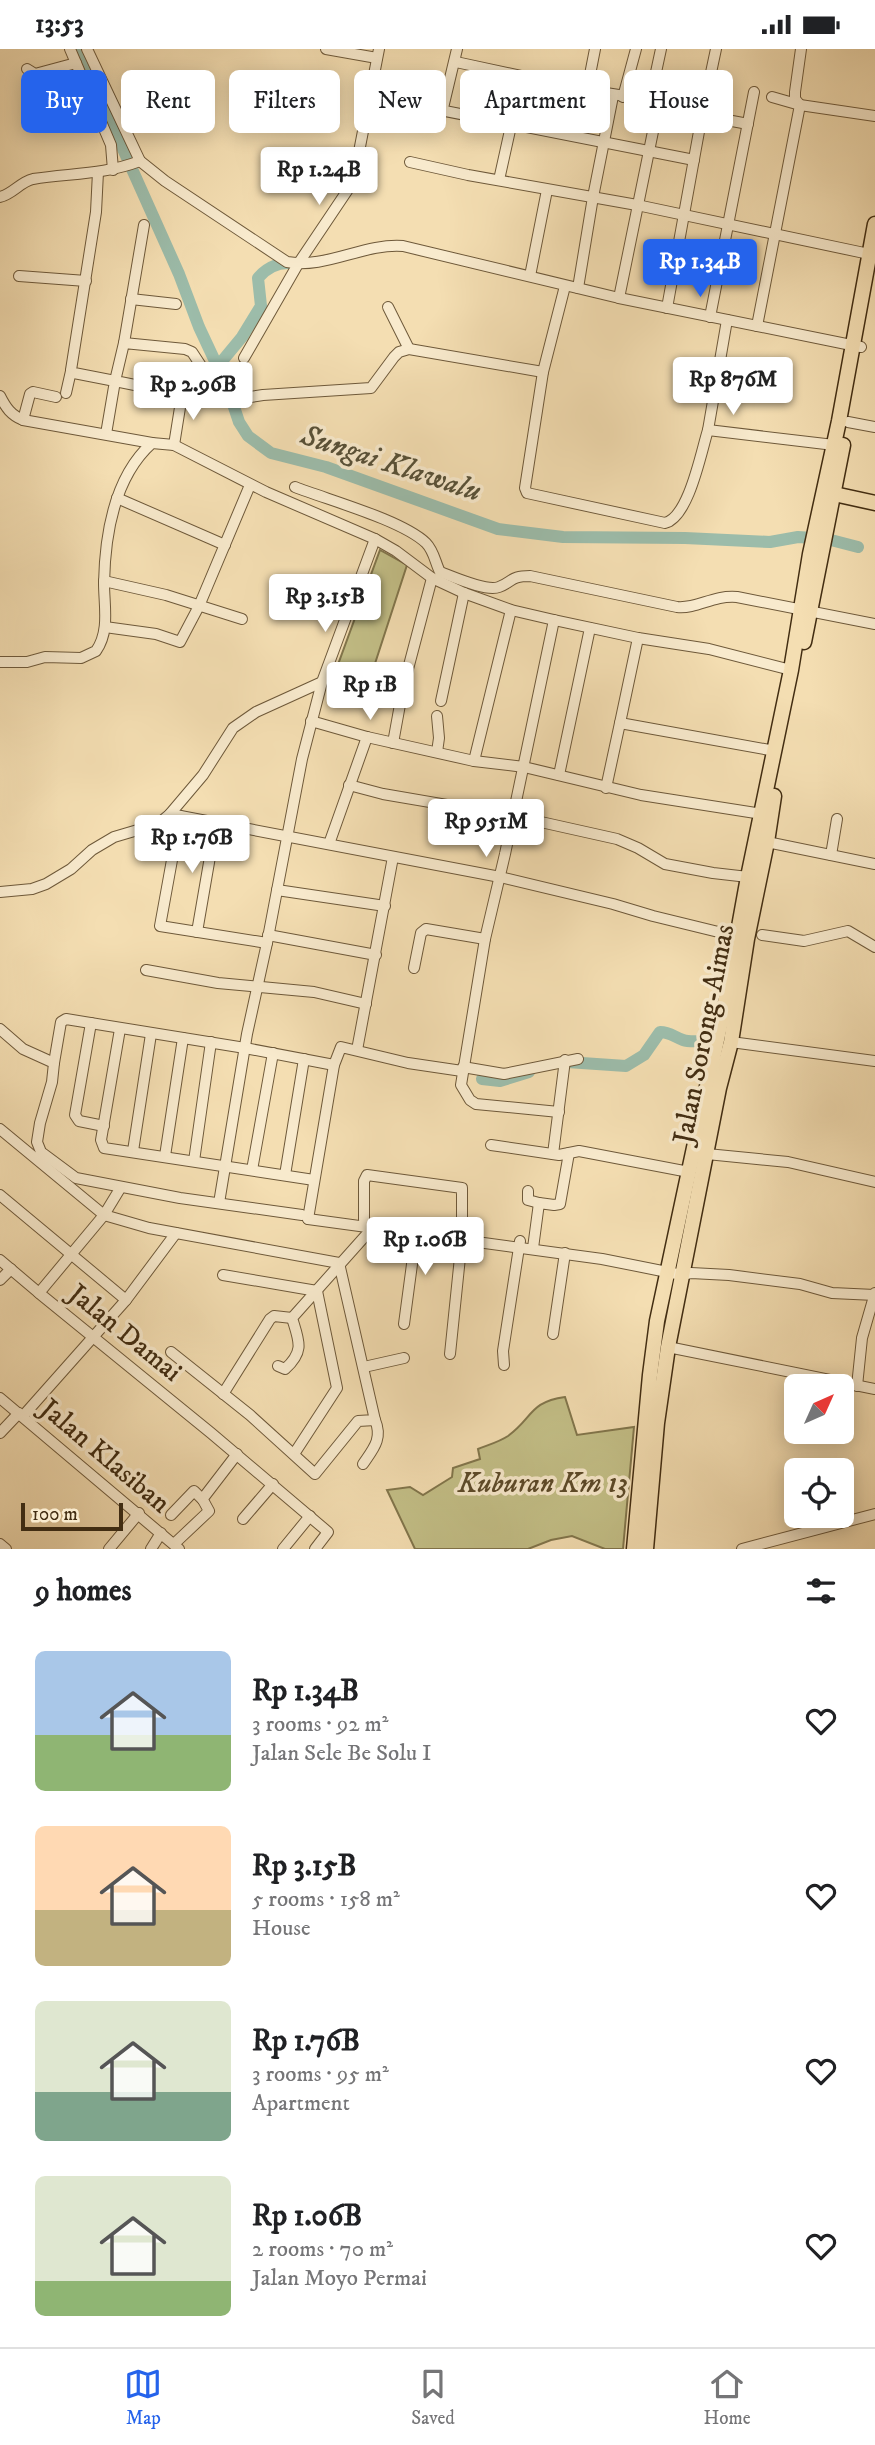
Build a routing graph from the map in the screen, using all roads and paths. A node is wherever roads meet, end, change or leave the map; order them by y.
1 (70, 49) edge
2 (87, 49) edge
3 (326, 49) edge
4 (457, 49) edge
5 (595, 49) edge
6 (636, 49) edge
7 (661, 49) edge
8 (716, 49) edge
9 (801, 49) edge
10 (378, 53) edge
11 (456, 62) junction
12 (76, 63) junction
13 (27, 69) dead end
14 (79, 70) edge
15 (494, 70) edge
16 (591, 70) edge
17 (658, 70) edge
18 (712, 70) edge
19 (754, 92) dead end
20 (610, 94) edge
21 (618, 96) junction
22 (624, 97) edge
23 (772, 97) dead end
24 (446, 98) edge
25 (800, 105) junction
26 (875, 116) edge
27 (733, 121) edge
28 (748, 124) junction
29 (106, 133) edge
30 (362, 133) edge
31 (511, 133) edge
32 (558, 133) edge
33 (652, 133) edge
34 (699, 133) edge
35 (604, 142) junction
36 (650, 151) junction
37 (694, 160) junction
38 (410, 162) dead end
39 (133, 164) junction
40 (113, 170) junction
41 (98, 172) junction
42 (499, 180) junction
43 (547, 190) junction
44 (0, 197) edge
45 (593, 197) junction
46 (638, 205) junction
47 (683, 215) junction
48 (875, 224) edge
49 (144, 225) dead end
50 (729, 225) junction
51 (775, 235) junction
52 (869, 254) junction
53 (298, 264) junction
54 (875, 273) edge
55 (19, 276) dead end
56 (530, 276) junction
57 (86, 281) junction
58 (565, 286) junction
59 (578, 288) junction
60 (131, 299) junction
61 (619, 299) junction
62 (176, 304) dead end
63 (388, 307) dead end
64 (667, 308) junction
65 (710, 317) junction
66 (727, 320) junction
67 (757, 326) junction
68 (124, 343) junction
69 (857, 347) junction
70 (409, 349) junction
71 (244, 358) dead end
72 (71, 371) junction
73 (543, 372) junction
74 (115, 381) junction
75 (182, 395) junction
76 (0, 396) edge
77 (228, 400) junction
78 (23, 420) junction
79 (848, 422) junction
80 (875, 428) edge
81 (708, 430) junction
82 (106, 434) junction
83 (152, 443) junction
84 (174, 445) junction
85 (834, 445) junction
86 (250, 485) junction
87 (295, 487) dead end
88 (829, 493) junction
89 (117, 498) junction
90 (875, 503) edge
91 (375, 539) junction
92 (225, 545) junction
93 (432, 578) junction
94 (104, 581) junction
95 (464, 593) junction
96 (199, 606) junction
97 (805, 609) junction
98 (511, 610) junction
99 (242, 619) dead end
100 (554, 620) junction
101 (875, 624) edge
102 (105, 628) junction
103 (590, 628) junction
104 (638, 638) junction
105 (0, 662) edge
106 (791, 670) junction
107 (322, 682) junction
108 (441, 701) dead end
109 (437, 716) dead end
110 (311, 720) junction
111 (620, 723) junction
112 (367, 737) junction
113 (393, 743) junction
114 (775, 751) junction
115 (437, 752) junction
116 (474, 761) junction
117 (524, 767) junction
118 (559, 775) junction
119 (349, 785) junction
120 (606, 788) junction
121 (762, 814) junction
122 (175, 815) junction
123 (513, 816) junction
124 (837, 819) dead end
125 (216, 823) junction
126 (287, 836) junction
127 (767, 842) junction
128 (329, 844) junction
129 (831, 855) junction
130 (393, 857) junction
131 (875, 864) edge
132 (500, 877) junction
133 (748, 877) junction
134 (277, 890) junction
135 (0, 892) edge
136 (385, 906) junction
137 (197, 932) junction
138 (762, 935) dead end
139 (741, 938) junction
140 (267, 939) junction
141 (485, 939) junction
142 (875, 947) edge
143 (376, 955) junction
144 (414, 968) dead end
145 (146, 971) dead end
146 (258, 987) junction
147 (366, 1004) junction
148 (91, 1023) junction
149 (120, 1029) junction
150 (0, 1030) edge
151 (151, 1034) junction
152 (183, 1038) junction
153 (211, 1042) junction
154 (731, 1042) junction
155 (245, 1048) junction
156 (356, 1050) junction
157 (273, 1052) junction
158 (304, 1059) junction
159 (578, 1059) dead end
160 (875, 1061) edge
161 (54, 1063) junction
162 (566, 1063) junction
163 (334, 1065) junction
164 (462, 1069) junction
165 (559, 1112) junction
166 (104, 1126) junction
167 (0, 1129) edge
168 (491, 1145) dead end
169 (35, 1151) junction
170 (133, 1151) junction
171 (569, 1153) junction
172 (553, 1154) junction
173 (707, 1154) junction
174 (165, 1156) junction
175 (194, 1161) junction
176 (223, 1165) junction
177 (253, 1170) junction
178 (690, 1172) junction
179 (285, 1175) junction
180 (314, 1180) junction
181 (875, 1182) edge
182 (121, 1187) junction
183 (528, 1191) dead end
184 (0, 1195) edge
185 (219, 1203) junction
186 (540, 1203) junction
187 (104, 1215) junction
188 (306, 1216) junction
189 (371, 1223) junction
190 (416, 1230) junction
191 (176, 1233) junction
192 (462, 1236) junction
193 (520, 1243) junction
194 (534, 1245) junction
195 (565, 1253) junction
196 (71, 1254) junction
197 (0, 1260) edge
198 (339, 1263) junction
199 (11, 1269) junction
200 (667, 1269) junction
201 (686, 1272) junction
202 (223, 1275) dead end
203 (0, 1280) edge
204 (316, 1290) junction
205 (39, 1293) junction
206 (875, 1294) edge
207 (126, 1300) junction
208 (292, 1318) junction
209 (665, 1322) junction
210 (404, 1324) dead end
211 (553, 1334) dead end
212 (94, 1337) junction
213 (668, 1346) junction
214 (171, 1352) dead end
215 (450, 1355) dead end
216 (404, 1358) dead end
217 (505, 1365) dead end
218 (278, 1366) dead end
219 (364, 1367) junction
220 (857, 1386) junction
221 (875, 1389) edge
222 (223, 1394) junction
223 (0, 1398) edge
224 (21, 1415) junction
225 (375, 1420) junction
226 (652, 1422) junction
227 (0, 1433) edge
228 (237, 1454) junction
229 (294, 1454) junction
230 (363, 1464) dead end
231 (272, 1484) junction
232 (203, 1500) junction
233 (139, 1513) junction
234 (875, 1514) edge
235 (171, 1515) dead end
236 (310, 1516) junction
237 (243, 1519) dead end
238 (161, 1533) junction
239 (0, 1544) edge
240 (177, 1547) edge
241 (6, 1549) edge
242 (109, 1549) edge
243 (151, 1549) edge
244 (283, 1549) edge
245 (315, 1549) edge
246 (634, 1549) edge
247 (646, 1549) edge
248 (742, 1549) edge

1 - 12 street
2 - 39 street
3 - 10 street
4 - 11 street
5 - 16 street
6 - 21 street
7 - 17 street
8 - 18 street
9 - 25 street
11 - 15 street
11 - 24 street
12 - 13 street
12 - 14 street
19 - 28 street
20 - 21 street
21 - 22 street
21 - 35 street
23 - 25 street
25 - 26 street
25 - 51 street
27 - 28 street
28 - 50 street
29 - 40 street
30 - 53 street
31 - 42 street
32 - 35 street
33 - 36 street
34 - 37 street
35 - 36 street
35 - 45 street
36 - 37 street
36 - 46 street
37 - 47 street
38 - 42 street
39 - 40 street
39 - 53 street
40 - 41 street
41 - 44 street
41 - 57 street
42 - 43 street
43 - 45 street
43 - 56 street
45 - 46 street
45 - 59 street
46 - 47 street
46 - 61 street
47 - 50 street
47 - 64 street
48 - 52 highway
49 - 60 street
50 - 51 street
50 - 65 street
51 - 52 street
51 - 67 street
52 - 69 highway
53 - 56 street
53 - 71 street
54 - 69 highway
55 - 57 street
56 - 58 street
57 - 72 street
58 - 59 street
58 - 73 street
59 - 61 street
60 - 62 street
60 - 68 street
61 - 64 street
63 - 70 street
64 - 65 street
65 - 66 street
66 - 67 street
66 - 81 street
67 - 69 street
68 - 74 street
68 - 77 street
69 - 79 highway
69 - 85 highway
70 - 73 street
70 - 77 street
72 - 74 street
72 - 78 street
73 - 81 street
74 - 75 street
74 - 82 street
75 - 77 street
75 - 84 street
76 - 78 street
78 - 82 street
79 - 80 street
79 - 88 highway
81 - 85 street
82 - 83 street
83 - 84 street
83 - 89 street
84 - 86 street
85 - 88 highway
86 - 91 street
86 - 92 street
87 - 97 street
88 - 90 highway
88 - 97 highway, Jalan Sorong-Aimas
89 - 92 street
89 - 94 street
91 - 93 street
91 - 107 street
92 - 96 street
93 - 95 street
93 - 113 street
94 - 96 street
94 - 102 street
95 - 98 street
95 - 108 street
96 - 99 street
96 - 102 street
97 - 101 street
97 - 106 highway, Jalan Sorong-Aimas
97 - 127 highway, Jalan Sorong-Aimas
98 - 100 street
98 - 116 street
100 - 103 street
100 - 117 street
102 - 105 street
103 - 104 street
103 - 118 street
104 - 106 street
104 - 111 street
106 - 114 highway, Jalan Sorong-Aimas
107 - 110 street
107 - 122 street
109 - 115 street
110 - 112 street
110 - 126 street
111 - 114 street
111 - 120 street
112 - 113 street
112 - 119 street
113 - 115 street
114 - 121 highway, Jalan Sorong-Aimas
115 - 116 street
116 - 117 street
117 - 118 street
117 - 123 street
118 - 120 street
119 - 123 street
119 - 128 street
120 - 121 street
121 - 133 highway, Jalan Sorong-Aimas
122 - 125 street
122 - 135 street
122 - 137 street
123 - 132 street
123 - 133 street
124 - 129 street
125 - 126 street
125 - 137 street
126 - 128 street
126 - 134 street
127 - 129 street
127 - 139 highway, Jalan Sorong-Aimas
128 - 130 street
129 - 131 street
130 - 132 street
130 - 136 street
132 - 139 street
132 - 141 street
133 - 139 highway, Jalan Sorong-Aimas
134 - 136 street
134 - 140 street
136 - 143 street
137 - 140 street
138 - 142 street
139 - 154 highway, Jalan Sorong-Aimas
139 - 178 highway, Jalan Sorong-Aimas
140 - 143 street
140 - 146 street
141 - 144 street
141 - 164 street
143 - 147 street
145 - 146 street
146 - 147 street
146 - 155 street
147 - 156 street
148 - 149 street
148 - 161 street
148 - 166 street
149 - 151 street
149 - 166 street
150 - 161 street
151 - 152 street
151 - 170 street
152 - 153 street
152 - 174 street
153 - 155 street
153 - 175 street
154 - 160 street
154 - 173 highway, Jalan Sorong-Aimas
155 - 157 street
155 - 176 street
156 - 163 street
156 - 164 street
157 - 158 street
157 - 177 street
158 - 163 street
158 - 179 street
159 - 162 street
161 - 169 street
162 - 164 street
162 - 165 street
163 - 180 street
164 - 165 street
165 - 172 street
166 - 170 street
167 - 169 street
168 - 172 street
169 - 182 street
169 - 187 street
170 - 174 street
171 - 172 street
171 - 178 street
171 - 186 street
173 - 181 street
173 - 201 highway, Jalan Sorong-Aimas
174 - 175 street
175 - 176 street
176 - 177 street
176 - 185 street
177 - 179 street
178 - 200 highway, Jalan Sorong-Aimas
179 - 180 street
180 - 188 street
182 - 185 street
182 - 187 street, Jalan Damai
183 - 186 street
184 - 196 street
185 - 188 street
186 - 194 street
187 - 191 street
187 - 196 street, Jalan Damai
188 - 189 street
189 - 190 street
189 - 192 street
189 - 198 street
190 - 192 street
190 - 210 street
191 - 198 street
191 - 207 street
192 - 193 street
192 - 215 street
193 - 194 street
193 - 217 street
194 - 195 street
194 - 200 street
195 - 200 street
195 - 211 street
196 - 205 street, Jalan Damai
196 - 207 street
197 - 199 street
198 - 204 street
198 - 219 street
199 - 203 street
199 - 205 street
200 - 201 street
200 - 209 highway, Jalan Sorong-Aimas
201 - 206 street
201 - 209 highway, Jalan Sorong-Aimas
202 - 204 street
204 - 208 street
204 - 229 street
205 - 212 street, Jalan Damai
206 - 220 street
207 - 212 street
208 - 218 street
208 - 222 street
209 - 213 highway, Jalan Sorong-Aimas
209 - 226 highway, Jalan Sorong-Aimas
212 - 224 street
212 - 228 street, Jalan Damai
213 - 220 street
213 - 226 highway, Jalan Sorong-Aimas
214 - 222 street
216 - 219 street
219 - 225 street
220 - 221 street
222 - 229 street
223 - 224 street, Jalan Klasiban
224 - 227 street
224 - 233 street, Jalan Klasiban
225 - 229 street
225 - 230 street
226 - 246 highway, Jalan Sorong-Aimas
226 - 247 highway, Jalan Sorong-Aimas
228 - 231 street, Jalan Damai
228 - 232 street
231 - 236 street, Jalan Damai
231 - 237 street
232 - 235 street
232 - 240 street
233 - 238 street, Jalan Klasiban
233 - 242 street
234 - 248 street
236 - 244 street
236 - 245 street, Jalan Damai
238 - 240 street, Jalan Klasiban
238 - 243 street
239 - 241 street

